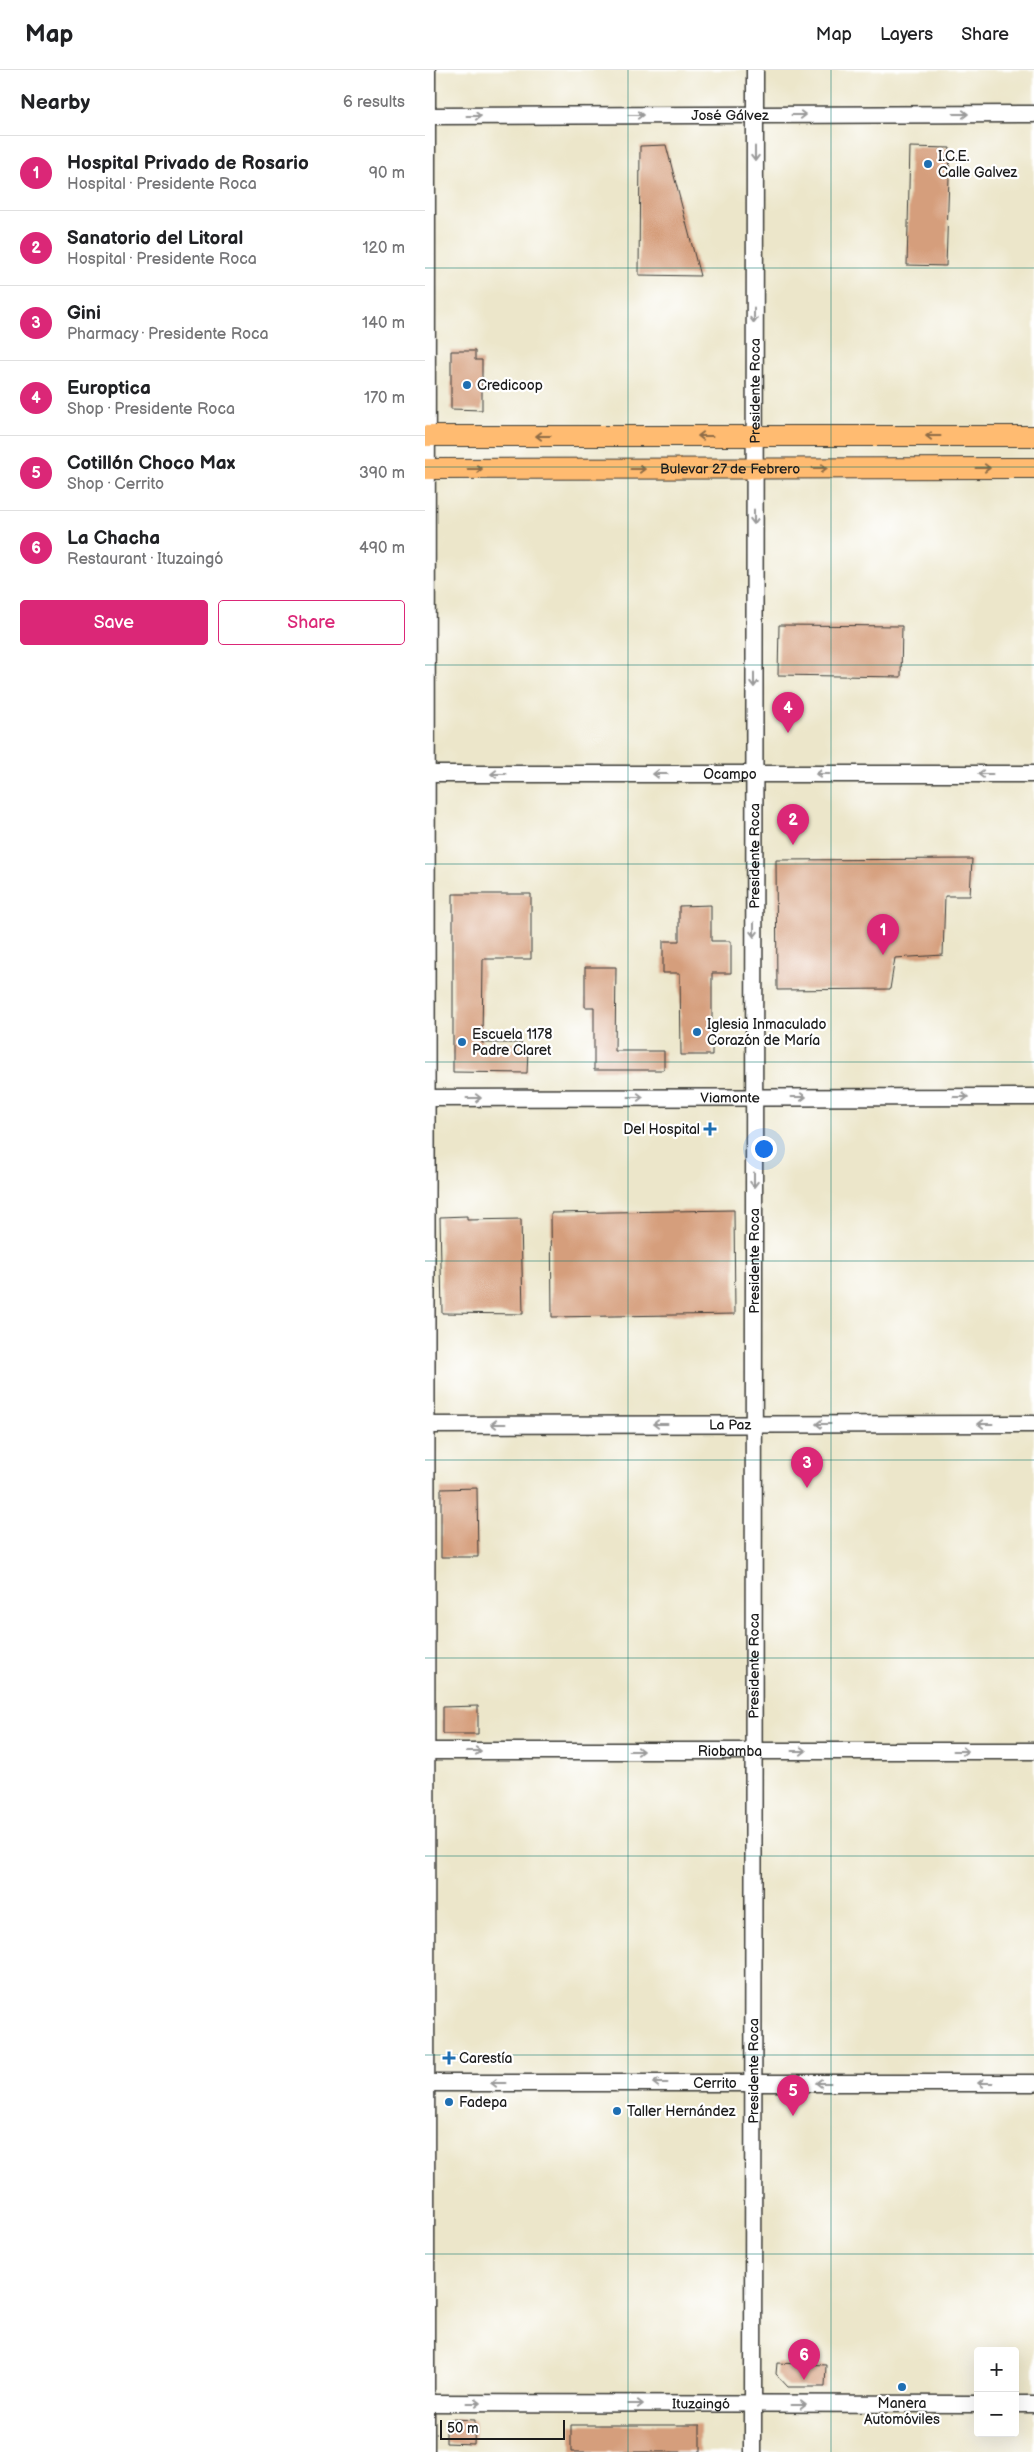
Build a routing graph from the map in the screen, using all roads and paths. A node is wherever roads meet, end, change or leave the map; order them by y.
1 (427, 70) edge
2 (755, 70) edge
3 (1034, 114) edge
4 (755, 115) junction
5 (426, 116) edge
6 (425, 436) edge
7 (754, 436) junction
8 (1034, 436) edge
9 (754, 468) junction
10 (1034, 468) edge
11 (426, 469) edge
12 (426, 774) edge
13 (754, 774) junction
14 (1034, 774) edge
15 (754, 1097) junction
16 (1034, 1097) edge
17 (426, 1098) edge
18 (754, 1424) junction
19 (1034, 1424) edge
20 (426, 1425) edge
21 (426, 1751) edge
22 (754, 1751) junction
23 (1034, 1751) edge
24 (426, 2083) edge
25 (753, 2083) junction
26 (1034, 2083) edge
27 (425, 2403) edge
28 (974, 2404) edge
29 (1019, 2404) edge
30 (1034, 2404) edge
31 (753, 2405) junction
32 (426, 2452) edge
33 (753, 2452) edge

1 - 5 street
2 - 4 street, Presidente Roca
4 -> 3 street, José Gálvez
5 -> 4 street, José Gálvez
4 -> 7 street, Presidente Roca
5 - 6 street
7 -> 6 main road
6 - 11 street
8 -> 7 main road
7 - 9 street, Presidente Roca
9 -> 10 main road, Bulevar 27 de Febrero
11 -> 9 main road, Bulevar 27 de Febrero
9 -> 13 street, Presidente Roca
11 - 12 street
13 -> 12 street, Ocampo
12 - 17 street
14 -> 13 street, Ocampo
13 -> 15 street, Presidente Roca
15 -> 16 street, Viamonte
17 -> 15 street, Viamonte
15 -> 18 street, Presidente Roca
17 - 20 street
19 -> 18 street, La Paz
18 -> 20 street, La Paz
18 - 22 street, Presidente Roca
20 - 21 street
21 -> 22 street, Riobamba
21 - 24 street
22 -> 23 street, Riobamba
22 - 25 street, Presidente Roca
25 -> 24 street, Cerrito
24 - 27 street
26 -> 25 street, Cerrito
25 - 31 street, Presidente Roca
27 -> 31 street, Ituzaingó
27 - 32 street
31 -> 28 street, Ituzaingó
29 - 30 street
31 - 33 street, Presidente Roca

